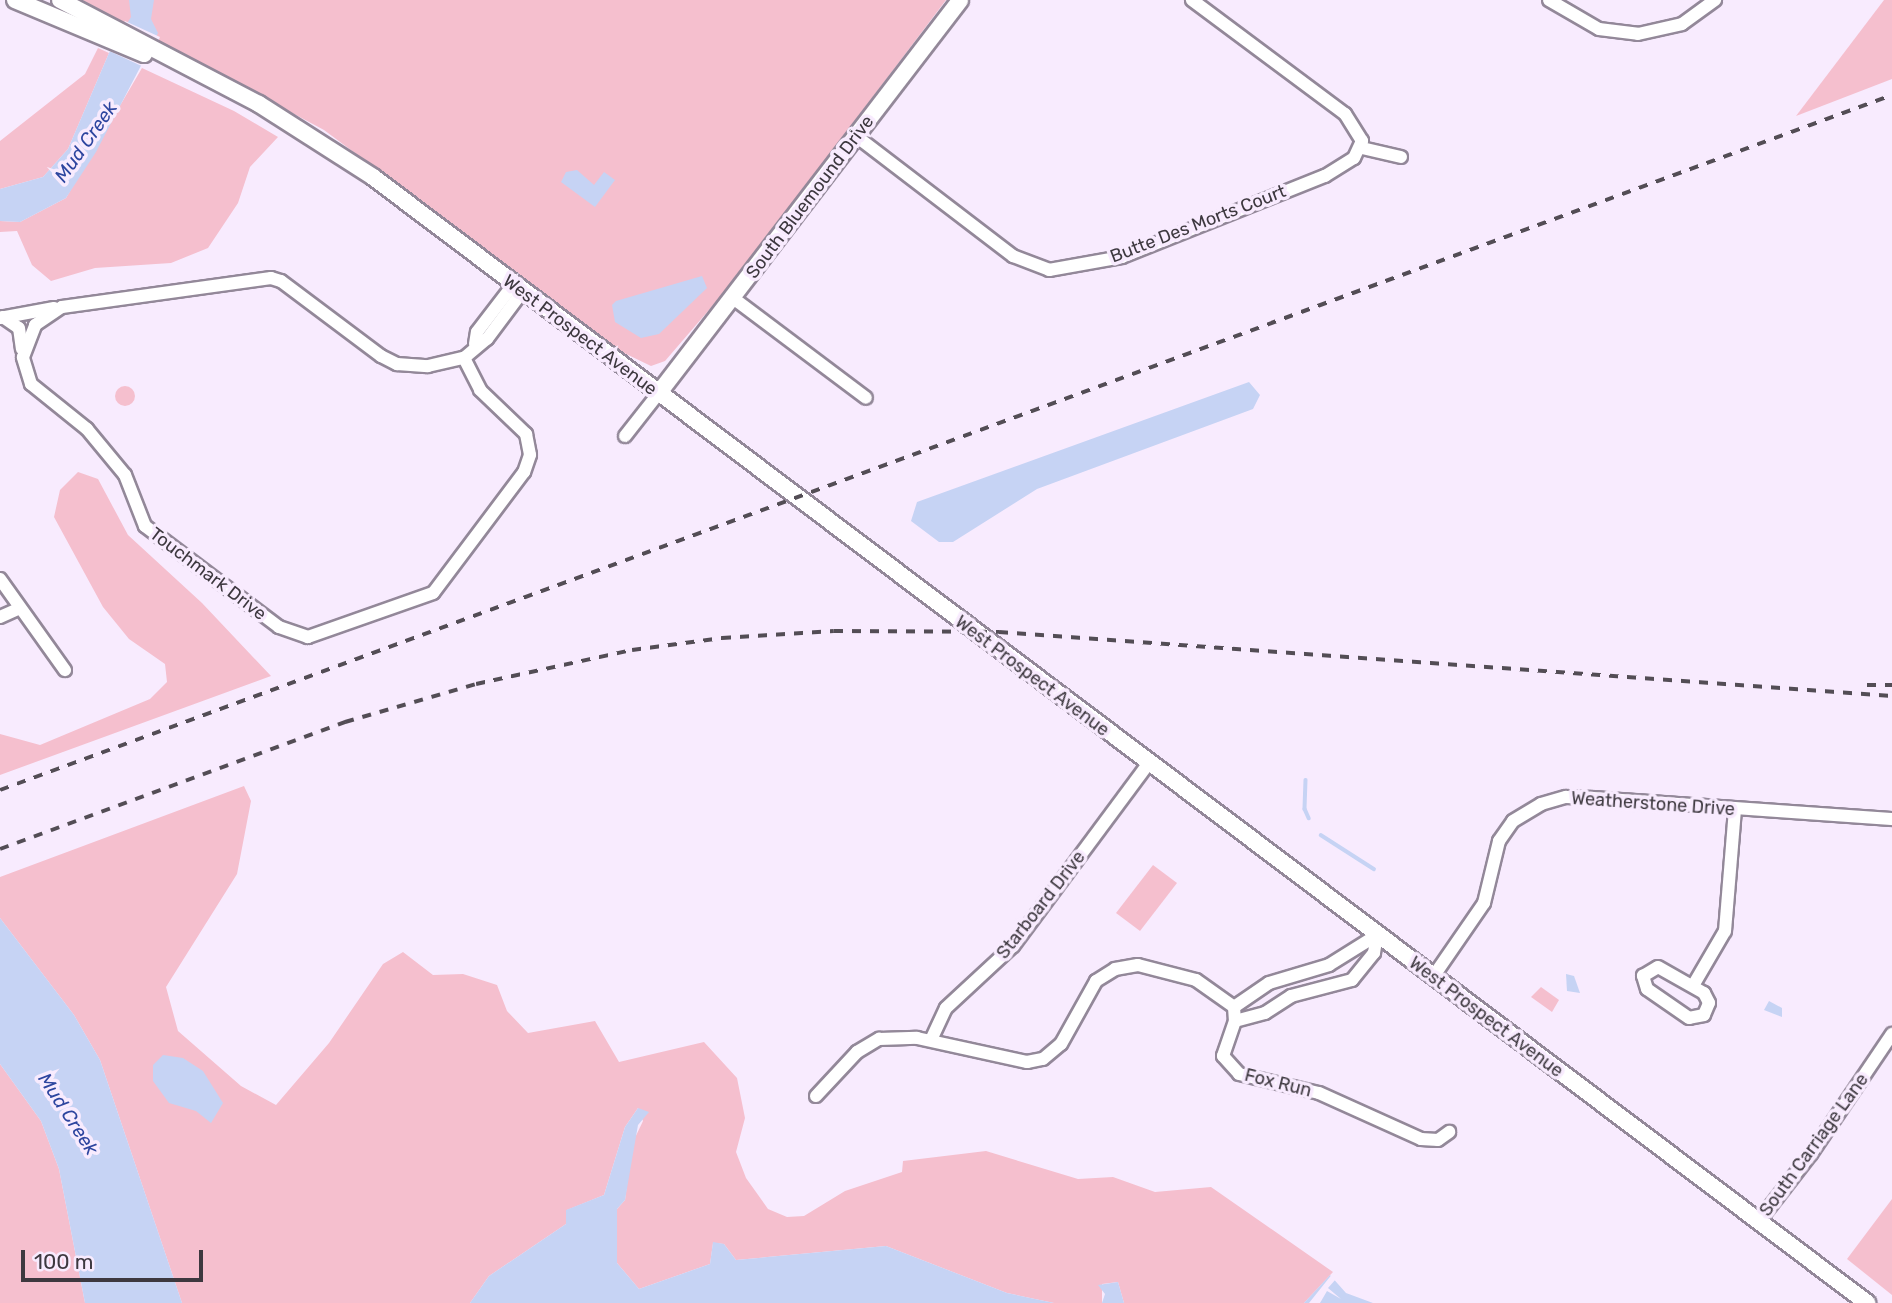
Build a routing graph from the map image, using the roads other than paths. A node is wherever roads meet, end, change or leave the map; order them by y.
1 (15, 0) edge
2 (60, 0) edge
3 (960, 0) edge
4 (1192, 0) edge
5 (1549, 0) edge
6 (1715, 0) edge
7 (114, 35) junction
8 (856, 136) junction
9 (1362, 148) junction
10 (1401, 157) dead end
11 (518, 289) junction
12 (733, 298) junction
13 (62, 307) junction
14 (2, 317) edge
15 (23, 357) junction
16 (464, 358) junction
17 (658, 394) junction
18 (866, 398) dead end
19 (625, 436) dead end
20 (0, 579) edge
21 (18, 609) junction
22 (0, 617) edge
23 (65, 670) dead end
24 (1148, 764) junction
25 (1735, 809) junction
26 (1892, 819) edge
27 (1377, 935) junction
28 (1433, 977) junction
29 (1693, 984) junction
30 (1234, 1007) junction
31 (1235, 1021) junction
32 (1892, 1034) edge
33 (931, 1040) junction
34 (816, 1097) dead end
35 (1449, 1132) dead end
36 (1758, 1222) junction
37 (1867, 1303) edge

1 - 7 main road, West Prospect Avenue
2 - 7 main road, West Prospect Avenue
3 - 8 main road, South Bluemound Drive
4 - 9 street
5 - 6 street
7 - 11 main road, West Prospect Avenue
8 - 9 street, Butte Des Morts Court
8 - 12 main road, South Bluemound Drive
9 - 10 street
11 - 16 street
11 - 17 main road, West Prospect Avenue
12 - 17 main road, South Bluemound Drive
12 - 18 street
13 - 14 street
13 - 15 street
13 - 16 street
14 - 15 street, Touchmark Drive
15 - 16 street, Touchmark Drive
17 - 19 street
17 - 24 main road, West Prospect Avenue
20 - 21 street
21 - 22 street
21 - 23 street
24 - 27 main road, West Prospect Avenue
24 - 33 street, Starboard Drive
25 - 26 street, Weatherstone Drive
25 - 28 street, Weatherstone Drive
25 - 29 street
27 - 28 main road, West Prospect Avenue
27 - 30 street
27 - 31 street
28 - 36 main road, West Prospect Avenue
29 - 29 street
30 - 31 street, Fox Run
30 - 33 street
31 - 35 street, Fox Run
32 - 36 street, South Carriage Lane
33 - 34 street
36 - 37 main road, West Prospect Avenue

